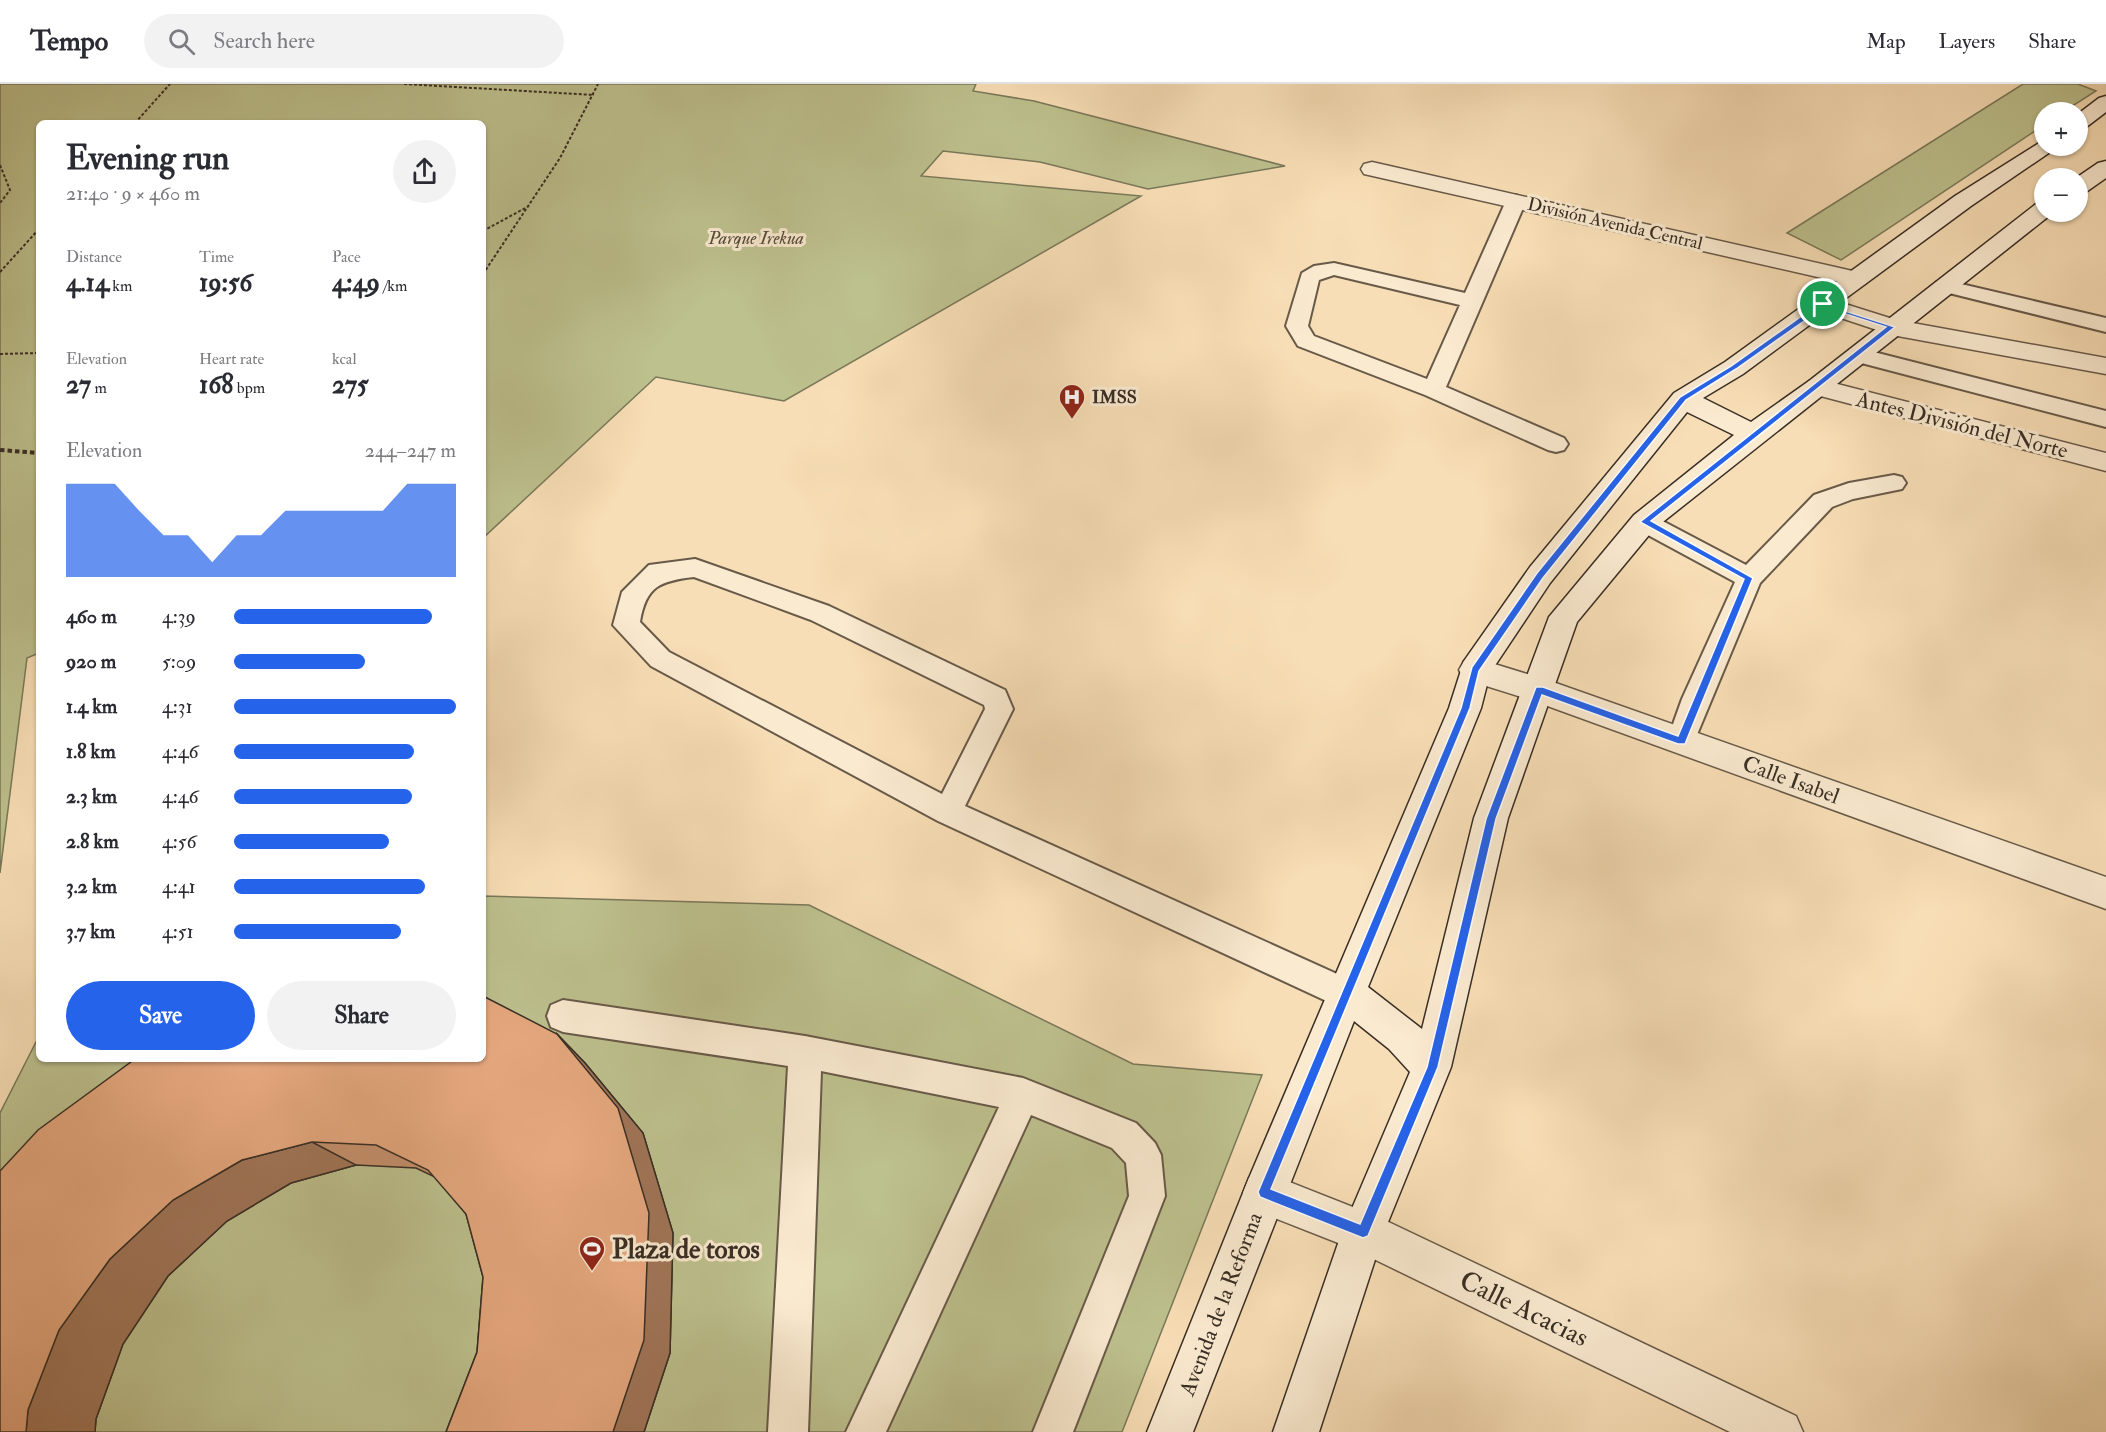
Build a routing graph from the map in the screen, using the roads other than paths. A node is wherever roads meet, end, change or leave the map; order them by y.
1 (2106, 102) edge
2 (2088, 116) edge
3 (2040, 156) edge
4 (2106, 168) edge
5 (1372, 169) dead end
6 (2088, 180) edge
7 (1516, 201) junction
8 (2034, 210) edge
9 (1992, 213) junction
10 (1857, 279) junction
11 (1944, 286) junction
12 (1472, 301) junction
13 (1823, 304) junction
14 (2106, 325) edge
15 (1892, 327) junction
16 (1858, 355) junction
17 (2106, 366) edge
18 (1818, 387) junction
19 (1433, 390) junction
20 (1683, 399) junction
21 (2059, 407) junction
22 (2106, 413) edge
23 (2106, 419) edge
24 (1753, 434) junction
25 (1556, 444) dead end
26 (2106, 462) edge
27 (1894, 483) dead end
28 (1644, 522) junction
29 (1749, 578) junction
30 (1475, 670) junction
31 (1539, 690) junction
32 (1681, 741) junction
33 (948, 812) junction
34 (2106, 893) edge
35 (1346, 994) junction
36 (563, 1016) dead end
37 (805, 1052) junction
38 (1432, 1067) junction
39 (1023, 1095) junction
40 (1264, 1192) junction
41 (1363, 1232) junction
42 (788, 1432) edge
43 (866, 1432) edge
44 (1053, 1432) edge
45 (1170, 1432) edge
46 (1296, 1432) edge
47 (1780, 1432) edge

1 - 2 main road
3 - 9 main road, Avenida de la Reforma
4 - 6 main road
5 - 7 main road, División Avenida Central
7 - 10 main road, División Avenida Central
7 - 12 lane
8 - 9 main road, Avenida de la Reforma
9 - 10 main road, Avenida de la Reforma
9 - 11 main road, Avenida de la Reforma
10 - 13 main road, Avenida de la Reforma
11 - 14 lane
11 - 15 main road, Avenida de la Reforma
12 - 19 lane
12 - 19 lane
13 - 15 main road
13 - 20 main road, Avenida de la Reforma
15 - 16 main road, Avenida de la Reforma
15 - 17 main road
16 - 18 main road, Avenida de la Reforma
16 - 21 lane
18 - 24 main road, Avenida de la Reforma
18 - 26 main road, Antes División del Norte
19 - 25 lane
20 - 24 main road
20 - 30 main road, Avenida de la Reforma
21 - 22 lane
21 - 23 lane
24 - 28 main road, Avenida de la Reforma
27 - 29 lane
28 - 29 lane
28 - 31 main road, Avenida de la Reforma
29 - 32 lane
30 - 31 main road, Calle Isabel
30 - 35 main road, Avenida de la Reforma
31 - 32 main road, Calle Isabel
31 - 38 main road, Avenida de la Reforma
32 - 34 main road, Calle Isabel
33 - 33 lane
33 - 35 lane
35 - 38 main road
35 - 40 main road, Avenida de la Reforma
36 - 37 lane
37 - 39 lane
37 - 42 lane
38 - 41 main road, Avenida de la Reforma
39 - 43 lane
39 - 44 lane
40 - 41 main road, Calle Acacias
40 - 45 main road, Avenida de la Reforma
41 - 46 main road, Avenida de la Reforma
41 - 47 main road, Calle Acacias

